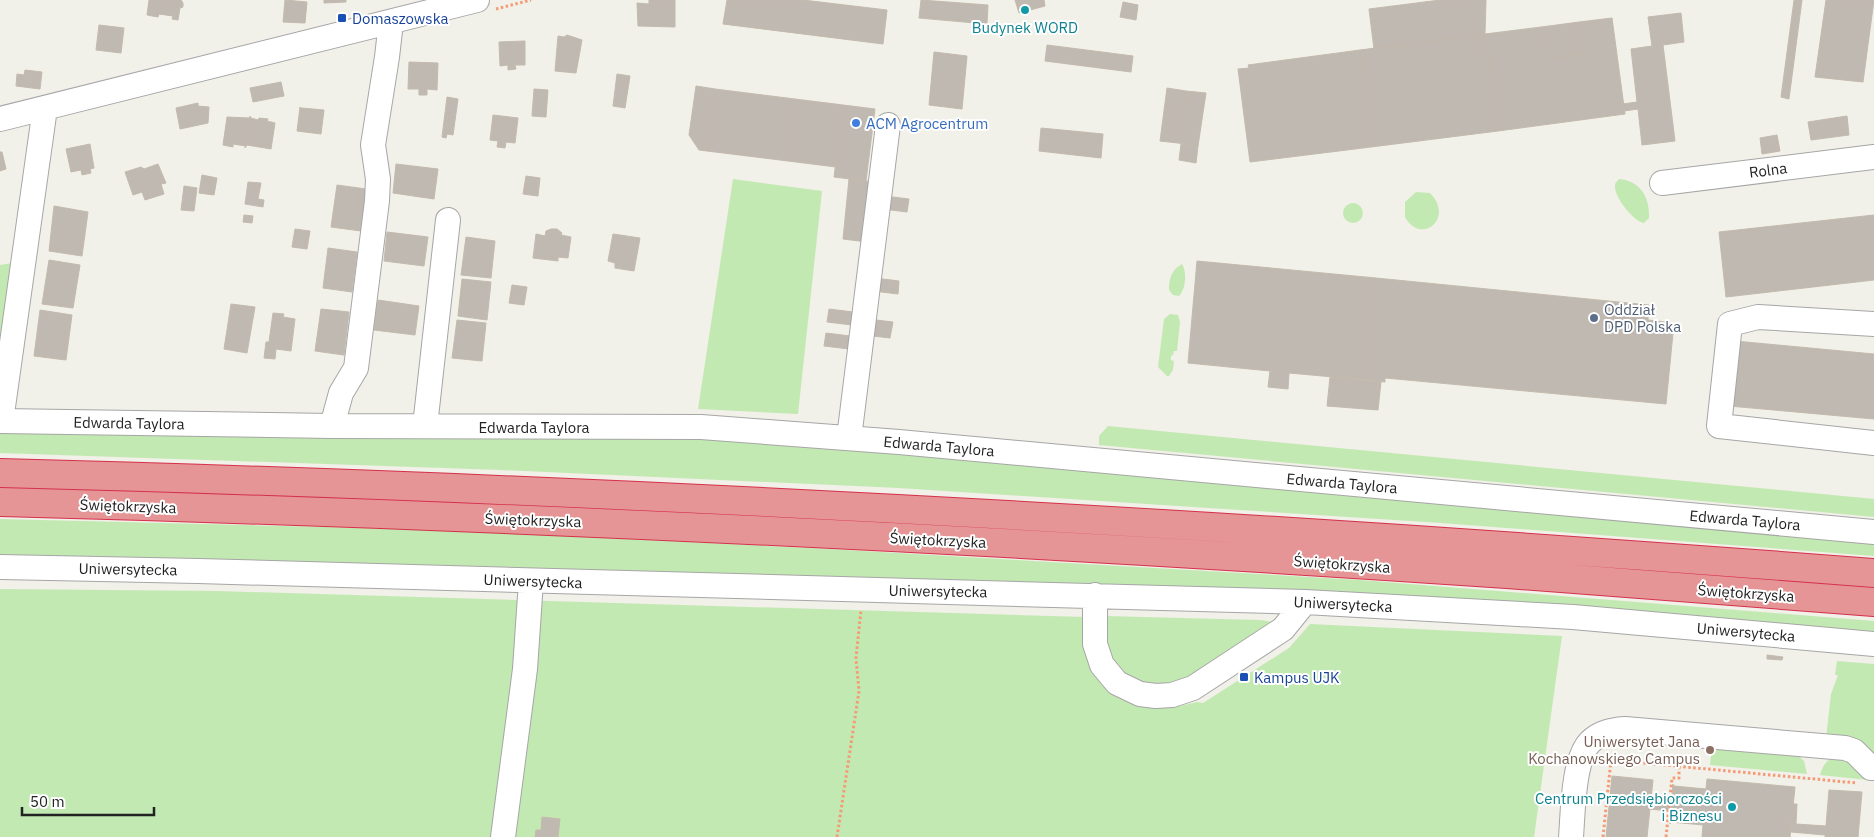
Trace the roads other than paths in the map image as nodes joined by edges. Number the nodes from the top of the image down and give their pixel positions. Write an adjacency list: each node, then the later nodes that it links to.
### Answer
1 (477, 0): 2 (street)
2 (391, 22): 3 (street); 11 (street)
3 (45, 108): 4 (street); 10 (street)
4 (0, 119)
5 (888, 125): 13 (street)
6 (1874, 157): 7 (street, Rolna)
7 (1662, 183)
8 (448, 220): 12 (street)
9 (1874, 324): 14 (street)
10 (1, 421): 11 (street, Edwarda Taylora)
11 (332, 426): 12 (street, Edwarda Taylora)
12 (425, 426): 13 (street, Edwarda Taylora)
13 (849, 438): 17 (street, Edwarda Taylora)
14 (1874, 443)
15 (0, 473): 19 (highway, Świętokrzyska)
16 (0, 502): 23 (highway, Świętokrzyska)
17 (1874, 532)
18 (0, 567): 20 (street, Uniwersytecka)
19 (1874, 573)
20 (531, 581): 21 (street, Uniwersytecka); 26 (street)
21 (1095, 594): 22 (street, Uniwersytecka); 22 (street)
22 (1305, 602): 24 (street, Uniwersytecka)
23 (1874, 602)
24 (1874, 644)
25 (1867, 776): 27 (street)
26 (503, 837)
27 (1571, 837)

